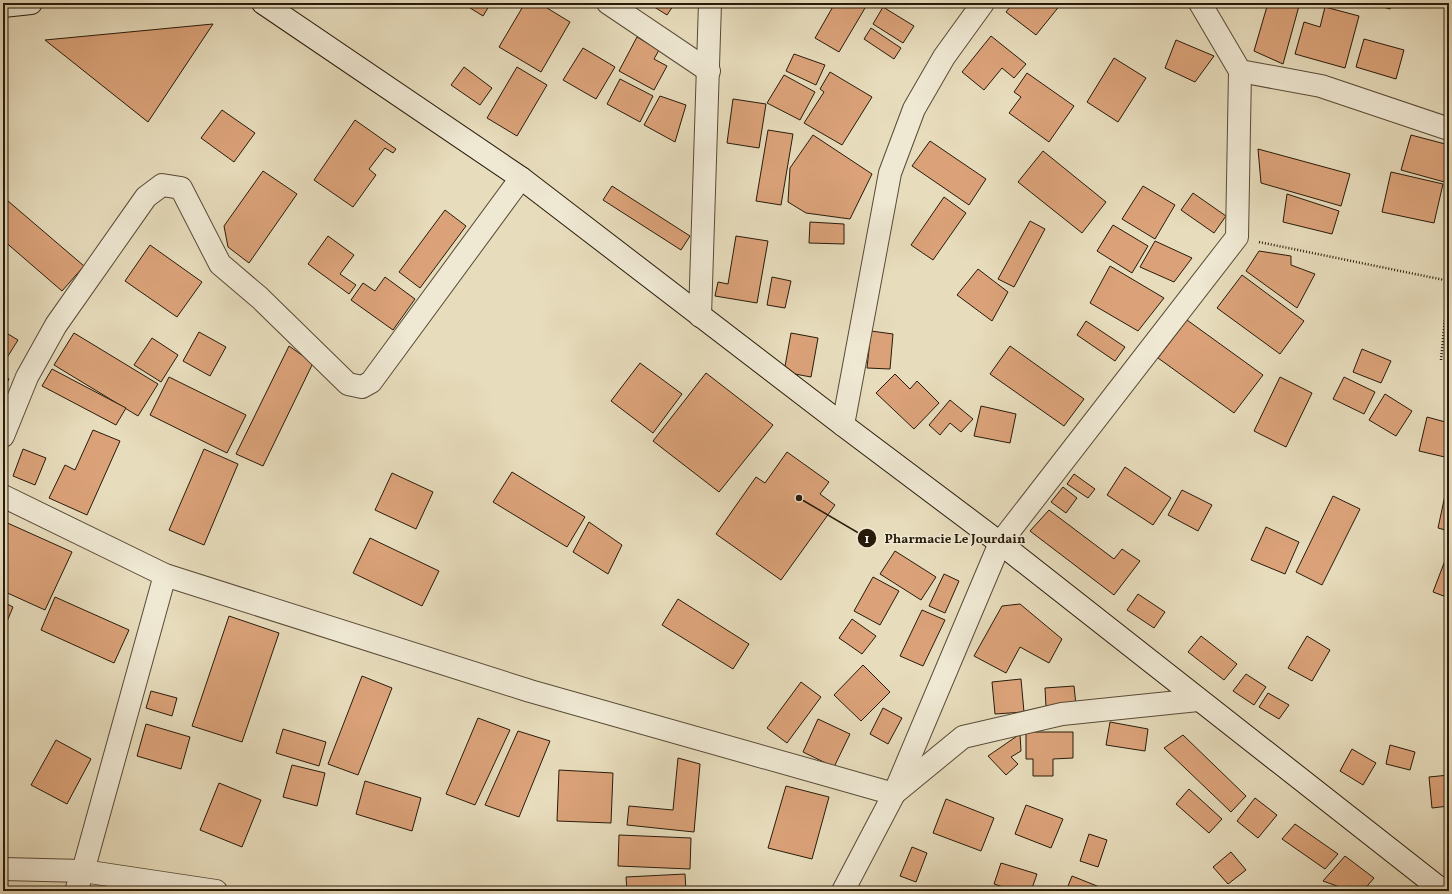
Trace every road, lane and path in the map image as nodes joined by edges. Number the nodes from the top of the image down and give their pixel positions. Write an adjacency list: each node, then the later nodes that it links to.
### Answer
1 (31, 3): 6 (street)
2 (608, 3): 8 (street)
3 (710, 3): 8 (street)
4 (983, 3): 16 (street)
5 (1200, 3): 9 (street)
6 (3, 6)
7 (276, 6): 11 (street)
8 (709, 71): 14 (street)
9 (1240, 71): 10 (street); 12 (street)
10 (1449, 129)
11 (522, 178): 14 (street); 17 (street)
12 (1237, 237): 13 (path); 19 (street)
13 (1449, 280): 15 (path)
14 (700, 316): 16 (street)
15 (1441, 360)
16 (844, 425): 19 (street)
17 (3, 436)
18 (3, 496): 20 (street)
19 (1000, 543): 21 (street); 22 (street)
20 (165, 575): 22 (street); 24 (street)
21 (1198, 700): 22 (street); 27 (street)
22 (894, 794): 26 (street)
23 (3, 869): 24 (street)
24 (79, 881): 25 (street)
25 (216, 891)
26 (843, 891)
27 (1443, 891)

